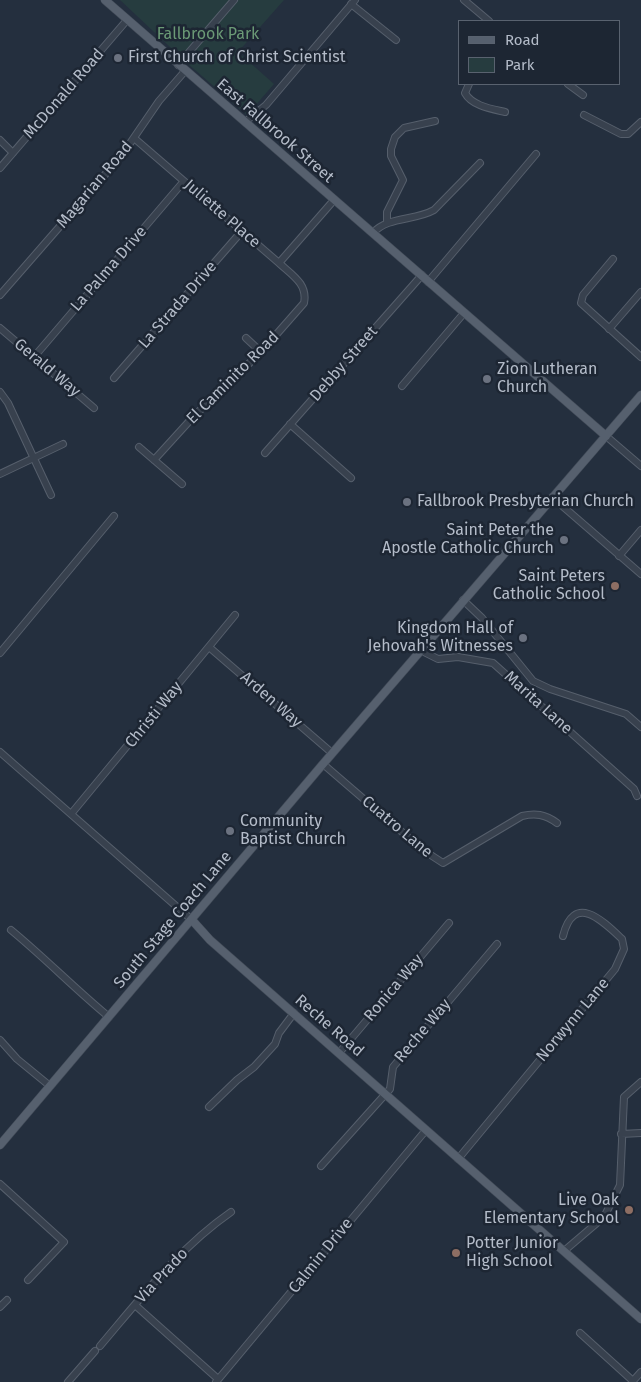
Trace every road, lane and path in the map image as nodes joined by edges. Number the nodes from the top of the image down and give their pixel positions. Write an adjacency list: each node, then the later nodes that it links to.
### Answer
1 (104, 0): 5 (main road, East Fallbrook Street)
2 (234, 0): 8 (street)
3 (464, 0): 6 (street)
4 (353, 2): 7 (street); 16 (street)
5 (127, 20): 8 (main road, East Fallbrook Street); 20 (street, McDonald Road)
6 (488, 20)
7 (396, 40)
8 (178, 65): 9 (main road, East Fallbrook Street)
9 (185, 71): 16 (main road, East Fallbrook Street); 18 (street, Magarian Road)
10 (469, 85): 13 (street)
11 (569, 85): 12 (street)
12 (583, 95)
13 (506, 112)
14 (584, 115): 17 (street)
15 (434, 121): 26 (street)
16 (245, 122): 25 (main road, East Fallbrook Street)
17 (641, 122)
18 (134, 138): 24 (street, Juliette Place); 35 (street, Magarian Road)
19 (0, 140): 20 (street)
20 (13, 153): 23 (street, McDonald Road)
21 (536, 154): 32 (street)
22 (480, 163): 26 (street)
23 (0, 168)
24 (184, 182): 27 (street, Juliette Place); 42 (street, La Palma Drive)
25 (334, 200): 28 (main road, East Fallbrook Street); 30 (street)
26 (387, 223): 28 (street)
27 (242, 232): 30 (street, Juliette Place); 43 (street, La Strada Drive)
28 (373, 233): 31 (main road, East Fallbrook Street)
29 (613, 259): 38 (street)
30 (279, 263): 34 (street, Juliette Place)
31 (422, 276): 32 (main road, East Fallbrook Street); 48 (street, Debby Street)
32 (428, 282): 36 (main road, East Fallbrook Street)
33 (641, 292): 38 (street)
34 (306, 293): 40 (street, El Caminito Road)
35 (0, 295)
36 (464, 312): 44 (street); 49 (main road, East Fallbrook Street)
37 (0, 328): 42 (street, Gerald Way)
38 (609, 329): 41 (street)
39 (246, 338): 40 (street)
40 (261, 352): 54 (street, El Caminito Road)
41 (641, 356)
42 (34, 357): 47 (street, Gerald Way)
43 (114, 378)
44 (402, 386)
45 (0, 392): 53 (street)
46 (641, 395): 49 (main road, South Stage Coach Lane)
47 (94, 408)
48 (290, 424): 52 (street, Debby Street); 57 (street)
49 (606, 436): 55 (street, East Fallbrook Street); 60 (main road, South Stage Coach Lane)
50 (63, 444): 53 (street)
51 (139, 448): 54 (street)
52 (265, 453)
53 (35, 458): 56 (street); 59 (street)
54 (154, 460): 58 (street)
55 (641, 466)
56 (0, 474)
57 (351, 478)
58 (182, 484)
59 (51, 495)
60 (552, 497): 63 (street); 65 (main road, South Stage Coach Lane)
61 (114, 516): 69 (street)
62 (641, 530): 63 (street)
63 (619, 556): 64 (street)
64 (641, 574)
65 (463, 600): 68 (main road, South Stage Coach Lane); 70 (street)
66 (235, 615): 67 (street, Christi Way)
67 (210, 646): 72 (street, Arden Way); 75 (street, Christi Way)
68 (420, 650): 72 (main road, South Stage Coach Lane); 74 (street, Marita Lane)
69 (0, 653)
70 (641, 727)
71 (0, 752): 75 (street, Reche Road)
72 (332, 753): 73 (main road, South Stage Coach Lane)
73 (323, 764): 76 (street, Cuatro Lane); 77 (main road, South Stage Coach Lane)
74 (637, 796)
75 (70, 814): 77 (street, Reche Road)
76 (557, 822)
77 (192, 920): 82 (main road, Reche Road); 83 (main road, South Stage Coach Lane)
78 (448, 923): 85 (street, Ronica Way)
79 (10, 930): 83 (street)
80 (563, 936): 94 (street, Norwynn Lane)
81 (497, 944): 88 (street, Reche Way)
82 (294, 1014): 85 (main road, Reche Road); 89 (street)
83 (108, 1017): 87 (main road, South Stage Coach Lane)
84 (0, 1040): 87 (street)
85 (339, 1053): 88 (main road, Reche Road)
86 (641, 1082): 92 (street)
87 (50, 1086): 93 (main road, South Stage Coach Lane)
88 (385, 1094): 90 (main road, Reche Road); 95 (street, Reche Way)
89 (209, 1107)
90 (426, 1130): 94 (main road, Reche Road); 106 (street, Calmin Drive)
91 (641, 1133): 92 (street)
92 (621, 1134): 98 (street)
93 (0, 1144)
94 (458, 1159): 98 (main road, Reche Road)
95 (320, 1166)
96 (0, 1184): 99 (street)
97 (231, 1212): 101 (street, Via Prado)
98 (564, 1251): 103 (main road, Reche Road)
99 (28, 1280)
100 (7, 1300): 102 (street)
101 (135, 1305): 106 (street); 108 (street, Via Prado)
102 (0, 1307)
103 (641, 1318)
104 (580, 1333): 107 (street)
105 (641, 1372): 107 (street)
106 (217, 1380)
107 (632, 1381)
108 (68, 1382)

